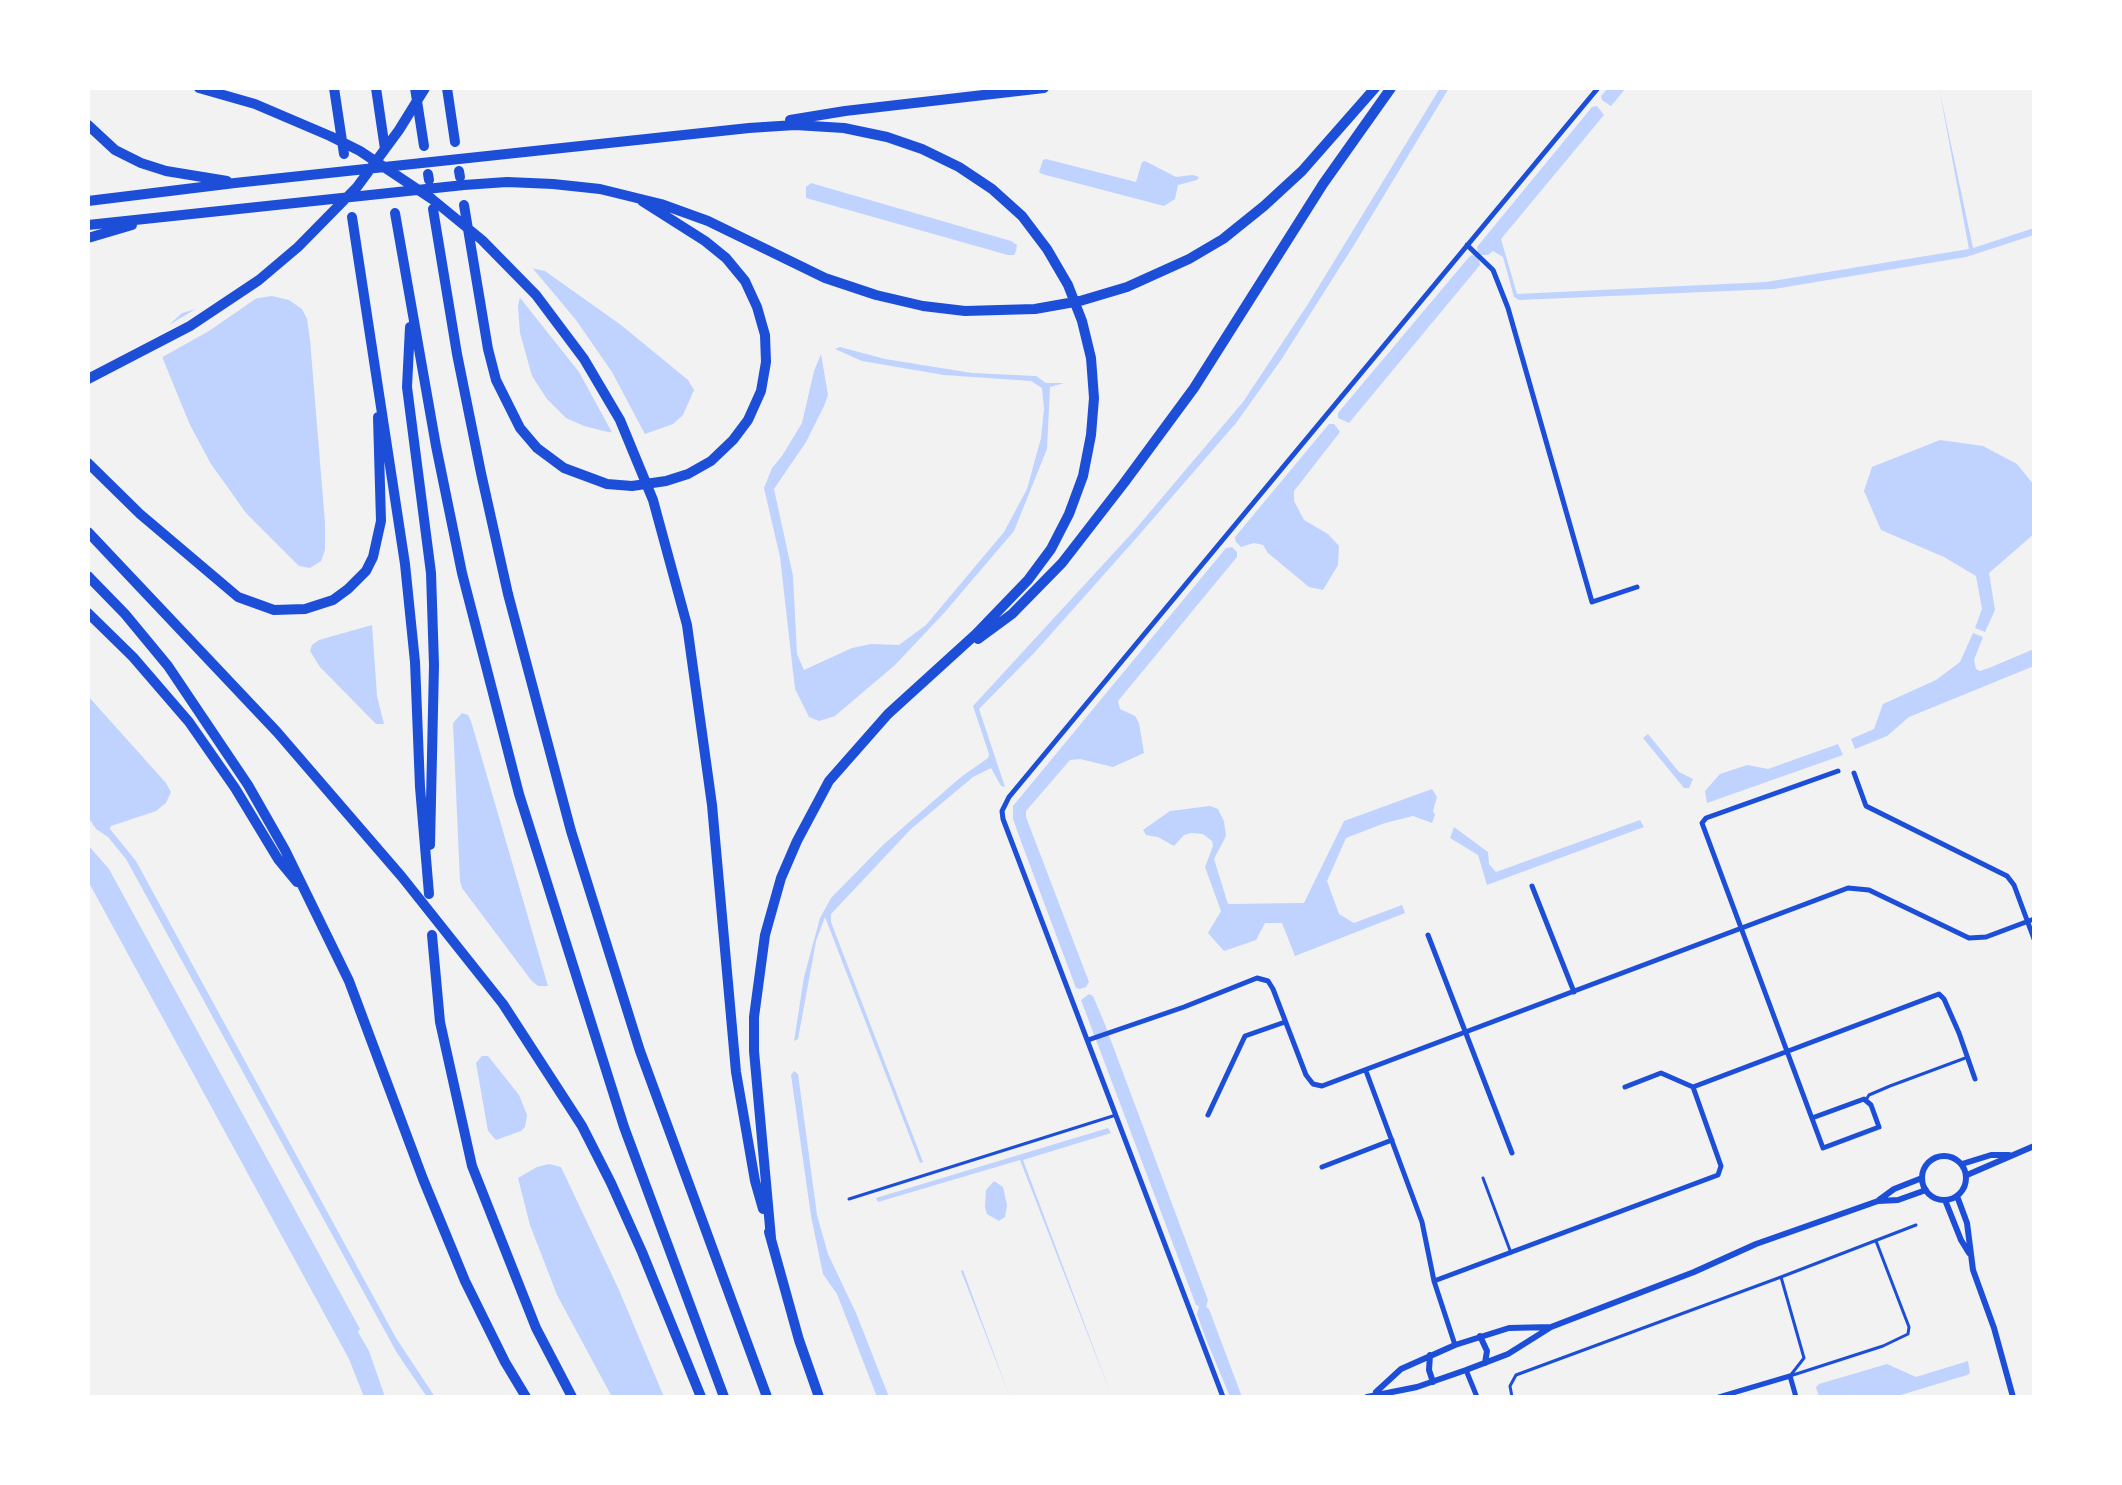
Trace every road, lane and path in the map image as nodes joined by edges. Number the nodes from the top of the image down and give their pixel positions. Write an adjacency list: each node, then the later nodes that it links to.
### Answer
1 (199, 88): 78 (highway)
2 (334, 88): 16 (highway)
3 (376, 88): 15 (highway)
4 (415, 88): 14 (highway)
5 (425, 88): 30 (highway)
6 (447, 88): 13 (highway)
7 (1044, 88): 12 (highway)
8 (1375, 88): 18 (highway)
9 (1391, 88): 36 (highway)
10 (1598, 88): 27 (street)
11 (88, 125): 17 (highway)
12 (749, 128): 17 (highway); 36 (highway)
13 (455, 142)
14 (424, 146)
15 (385, 150)
16 (344, 154)
17 (235, 183): 19 (highway)
18 (633, 196): 20 (highway); 24 (highway)
19 (88, 201)
20 (464, 205)
21 (433, 209): 97 (highway)
22 (395, 213): 28 (highway)
23 (352, 217): 29 (highway)
24 (159, 218): 25 (highway); 26 (highway)
25 (88, 225)
26 (88, 238)
27 (1467, 245): 34 (street); 52 (street)
28 (411, 309): 39 (highway); 96 (highway)
29 (377, 375): 31 (highway); 39 (highway)
30 (88, 379)
31 (88, 463)
32 (88, 532): 95 (highway)
33 (88, 576): 42 (highway)
34 (1637, 587)
35 (88, 613): 42 (highway)
36 (926, 679): 78 (highway)
37 (1838, 771): 45 (street)
38 (1854, 773): 44 (street)
39 (429, 880): 41 (highway)
40 (1532, 886): 49 (street)
41 (429, 894)
42 (312, 901): 93 (highway)
43 (2034, 919): 44 (street)
44 (2027, 922): 45 (street); 48 (street)
45 (1741, 928): 49 (street); 53 (street)
46 (432, 935): 94 (highway)
47 (1428, 935): 51 (street)
48 (2034, 939)
49 (1574, 992): 51 (street)
50 (1285, 1022): 52 (street); 55 (street); 61 (street)
51 (1464, 1032): 55 (street); 65 (street)
52 (1091, 1039): 60 (street)
53 (1787, 1051): 54 (street); 58 (street); 62 (street)
54 (1968, 1057): 56 (street); 59 (lane)
55 (1366, 1071): 63 (street)
56 (1975, 1079)
57 (1625, 1087): 58 (street)
58 (1693, 1087): 80 (street)
59 (1866, 1100): 62 (street); 62 (street)
60 (1116, 1115): 74 (lane); 99 (street)
61 (1208, 1115)
62 (1812, 1118)
63 (1392, 1140): 68 (street); 83 (street)
64 (2034, 1146): 66 (street)
65 (1512, 1153)
66 (2009, 1155): 67 (street); 69 (street)
67 (1962, 1164): 69 (street); 71 (street)
68 (1322, 1167)
69 (1967, 1175): 73 (street)
70 (1483, 1178): 80 (lane)
71 (1922, 1178): 72 (street); 76 (street)
72 (1926, 1190): 75 (street); 76 (street)
73 (1957, 1196): 75 (street); 81 (street)
74 (849, 1199)
75 (1945, 1200): 81 (street)
76 (1878, 1201): 84 (street)
77 (1916, 1225): 79 (lane)
78 (771, 1238): 98 (highway)
79 (1876, 1241): 82 (lane); 90 (lane)
80 (1511, 1253): 83 (street)
81 (1969, 1253): 105 (street)
82 (1781, 1277): 90 (lane); 102 (lane)
83 (1434, 1281): 86 (street)
84 (1551, 1327): 85 (street); 88 (street)
85 (1480, 1336): 86 (street); 88 (street)
86 (1455, 1345): 87 (street)
87 (1430, 1355): 91 (street); 92 (street)
88 (1485, 1363): 89 (street)
89 (1466, 1370): 91 (street); 101 (street)
90 (1790, 1376): 103 (street); 104 (street)
91 (1433, 1382): 92 (street)
92 (1375, 1394): 100 (street)
93 (526, 1397)
94 (572, 1397)
95 (701, 1397)
96 (724, 1397)
97 (767, 1397)
98 (819, 1397)
99 (1223, 1397)
100 (1367, 1397)
101 (1477, 1397)
102 (1512, 1397)
103 (1719, 1397)
104 (1796, 1397)
105 (2013, 1397)

